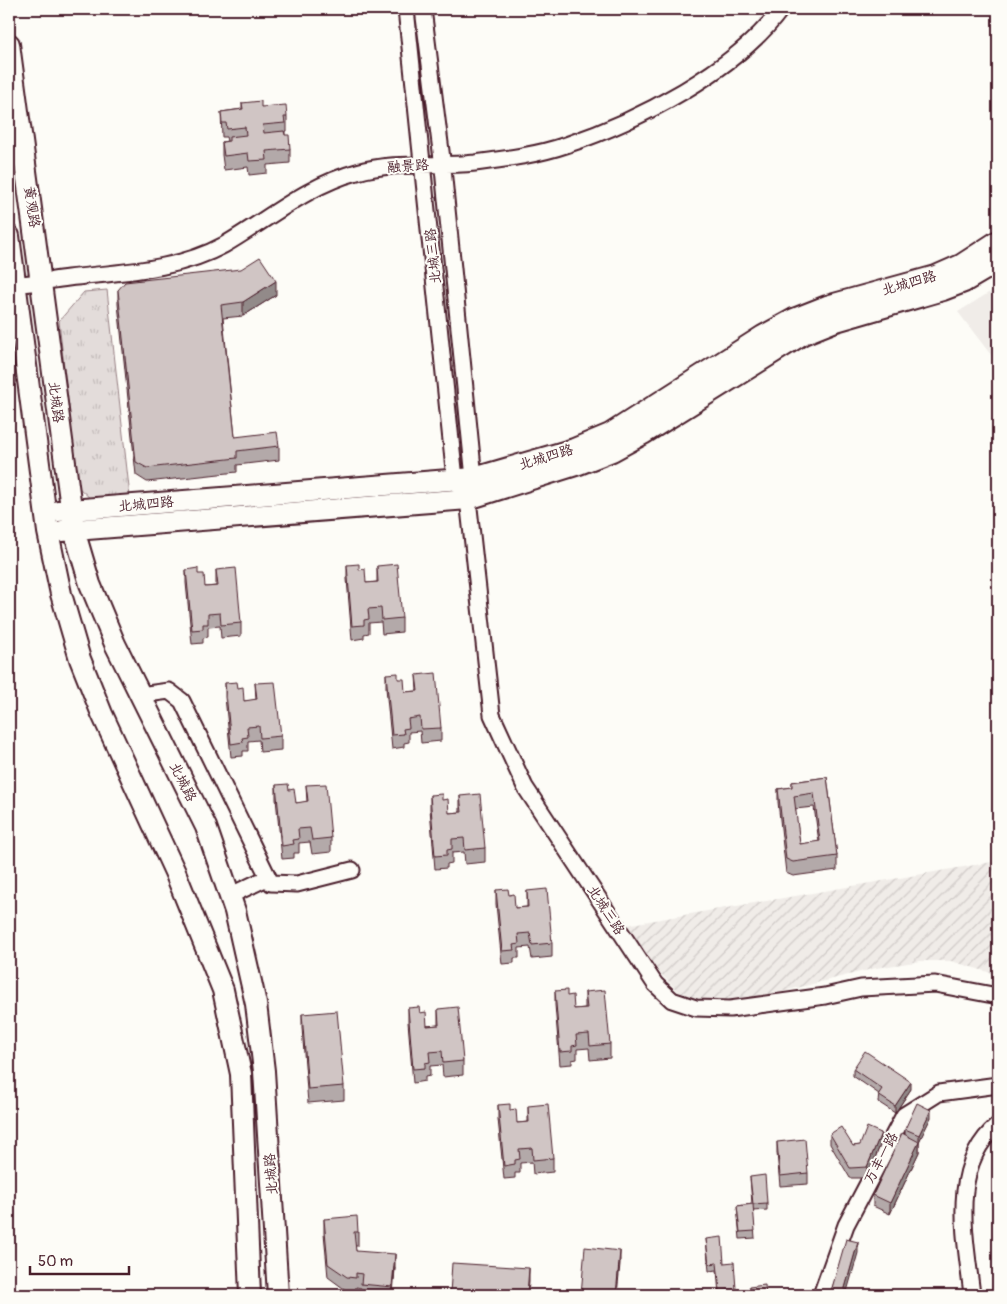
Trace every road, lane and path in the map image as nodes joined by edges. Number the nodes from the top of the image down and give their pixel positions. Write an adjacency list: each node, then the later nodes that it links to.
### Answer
1 (406, 9): 6 (street, 北城三路)
2 (424, 9): 5 (street, 北城三路)
3 (781, 9): 5 (street, 融景路)
4 (9, 44): 10 (main road, 黄观路)
5 (442, 164): 6 (street, 融景路); 12 (street, 北城三路)
6 (424, 165): 10 (street, 融景路); 12 (street, 北城三路)
7 (9, 236): 11 (main road, 黄观路)
8 (998, 241): 12 (main road, 北城四路)
9 (998, 262): 13 (main road, 北城四路)
10 (42, 281): 11 (street, 融景路); 14 (main road, 北城路)
11 (12, 284): 15 (main road, 北城路)
12 (465, 479): 13 (street, 北城三路); 14 (main road, 北城四路)
13 (468, 499): 16 (main road, 北城四路); 22 (street, 北城三路)
14 (70, 510): 15 (main road, 北城四路); 16 (main road, 北城路)
15 (46, 512): 17 (main road, 北城路)
16 (74, 530): 17 (main road, 北城四路); 18 (main road, 北城路)
17 (48, 532): 25 (main road, 北城路)
18 (140, 695): 20 (street); 21 (main road, 北城路)
19 (352, 870): 20 (street)
20 (267, 878): 21 (street)
21 (229, 896): 26 (main road, 北城路)
22 (998, 996)
23 (998, 1085): 27 (street, 万丰一路)
24 (998, 1125): 28 (street)
25 (250, 1295)
26 (278, 1295)
27 (821, 1295)
28 (972, 1295)

